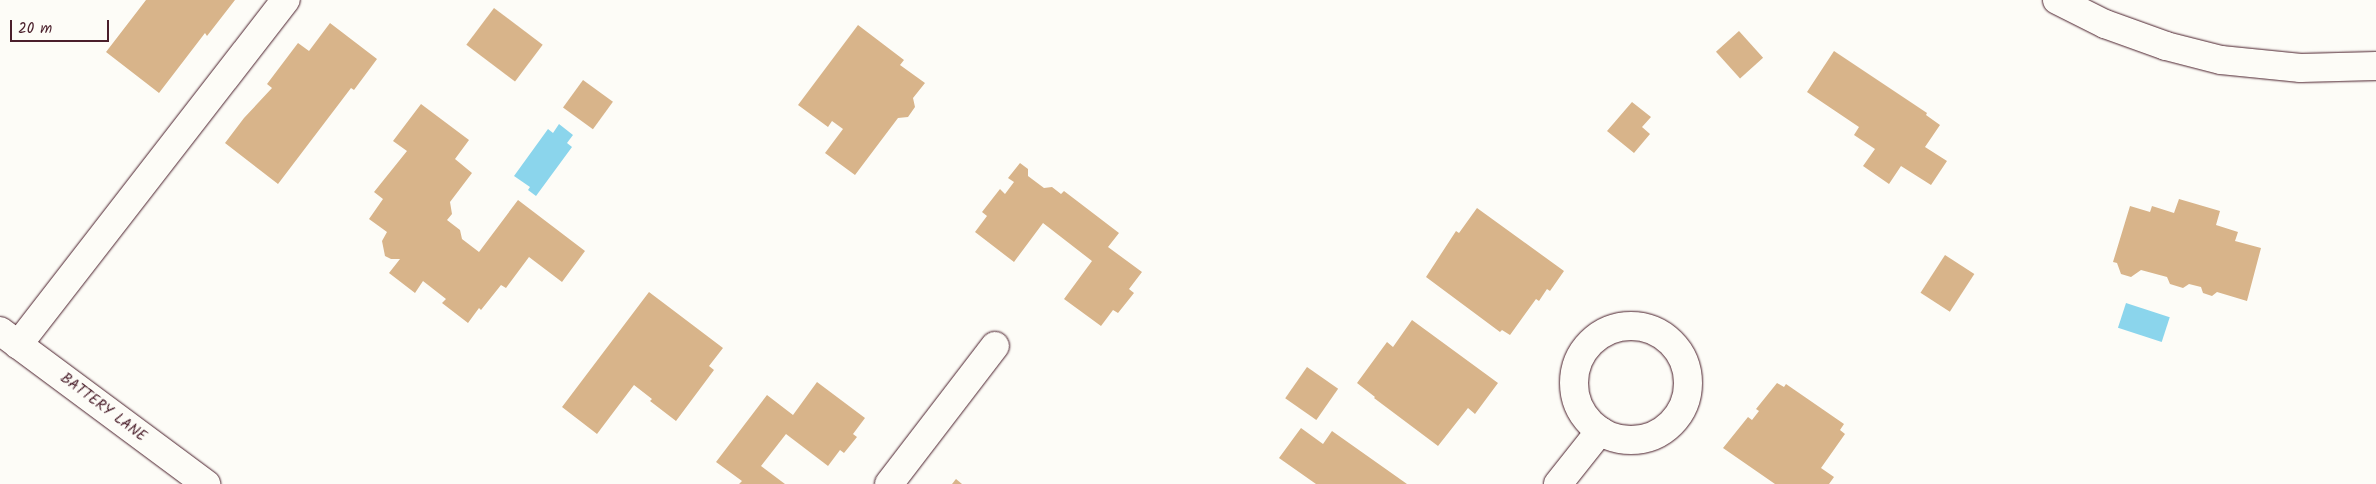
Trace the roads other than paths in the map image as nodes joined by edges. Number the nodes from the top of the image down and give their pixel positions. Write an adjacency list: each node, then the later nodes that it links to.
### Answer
1 (286, 0): 4 (street)
2 (2057, 0): 3 (street)
3 (2376, 66)
4 (9, 338): 7 (street, BATTERY LANE)
5 (995, 346): 8 (street)
6 (1600, 431): 6 (street); 9 (street)
7 (206, 484)
8 (889, 484)
9 (1558, 484)

